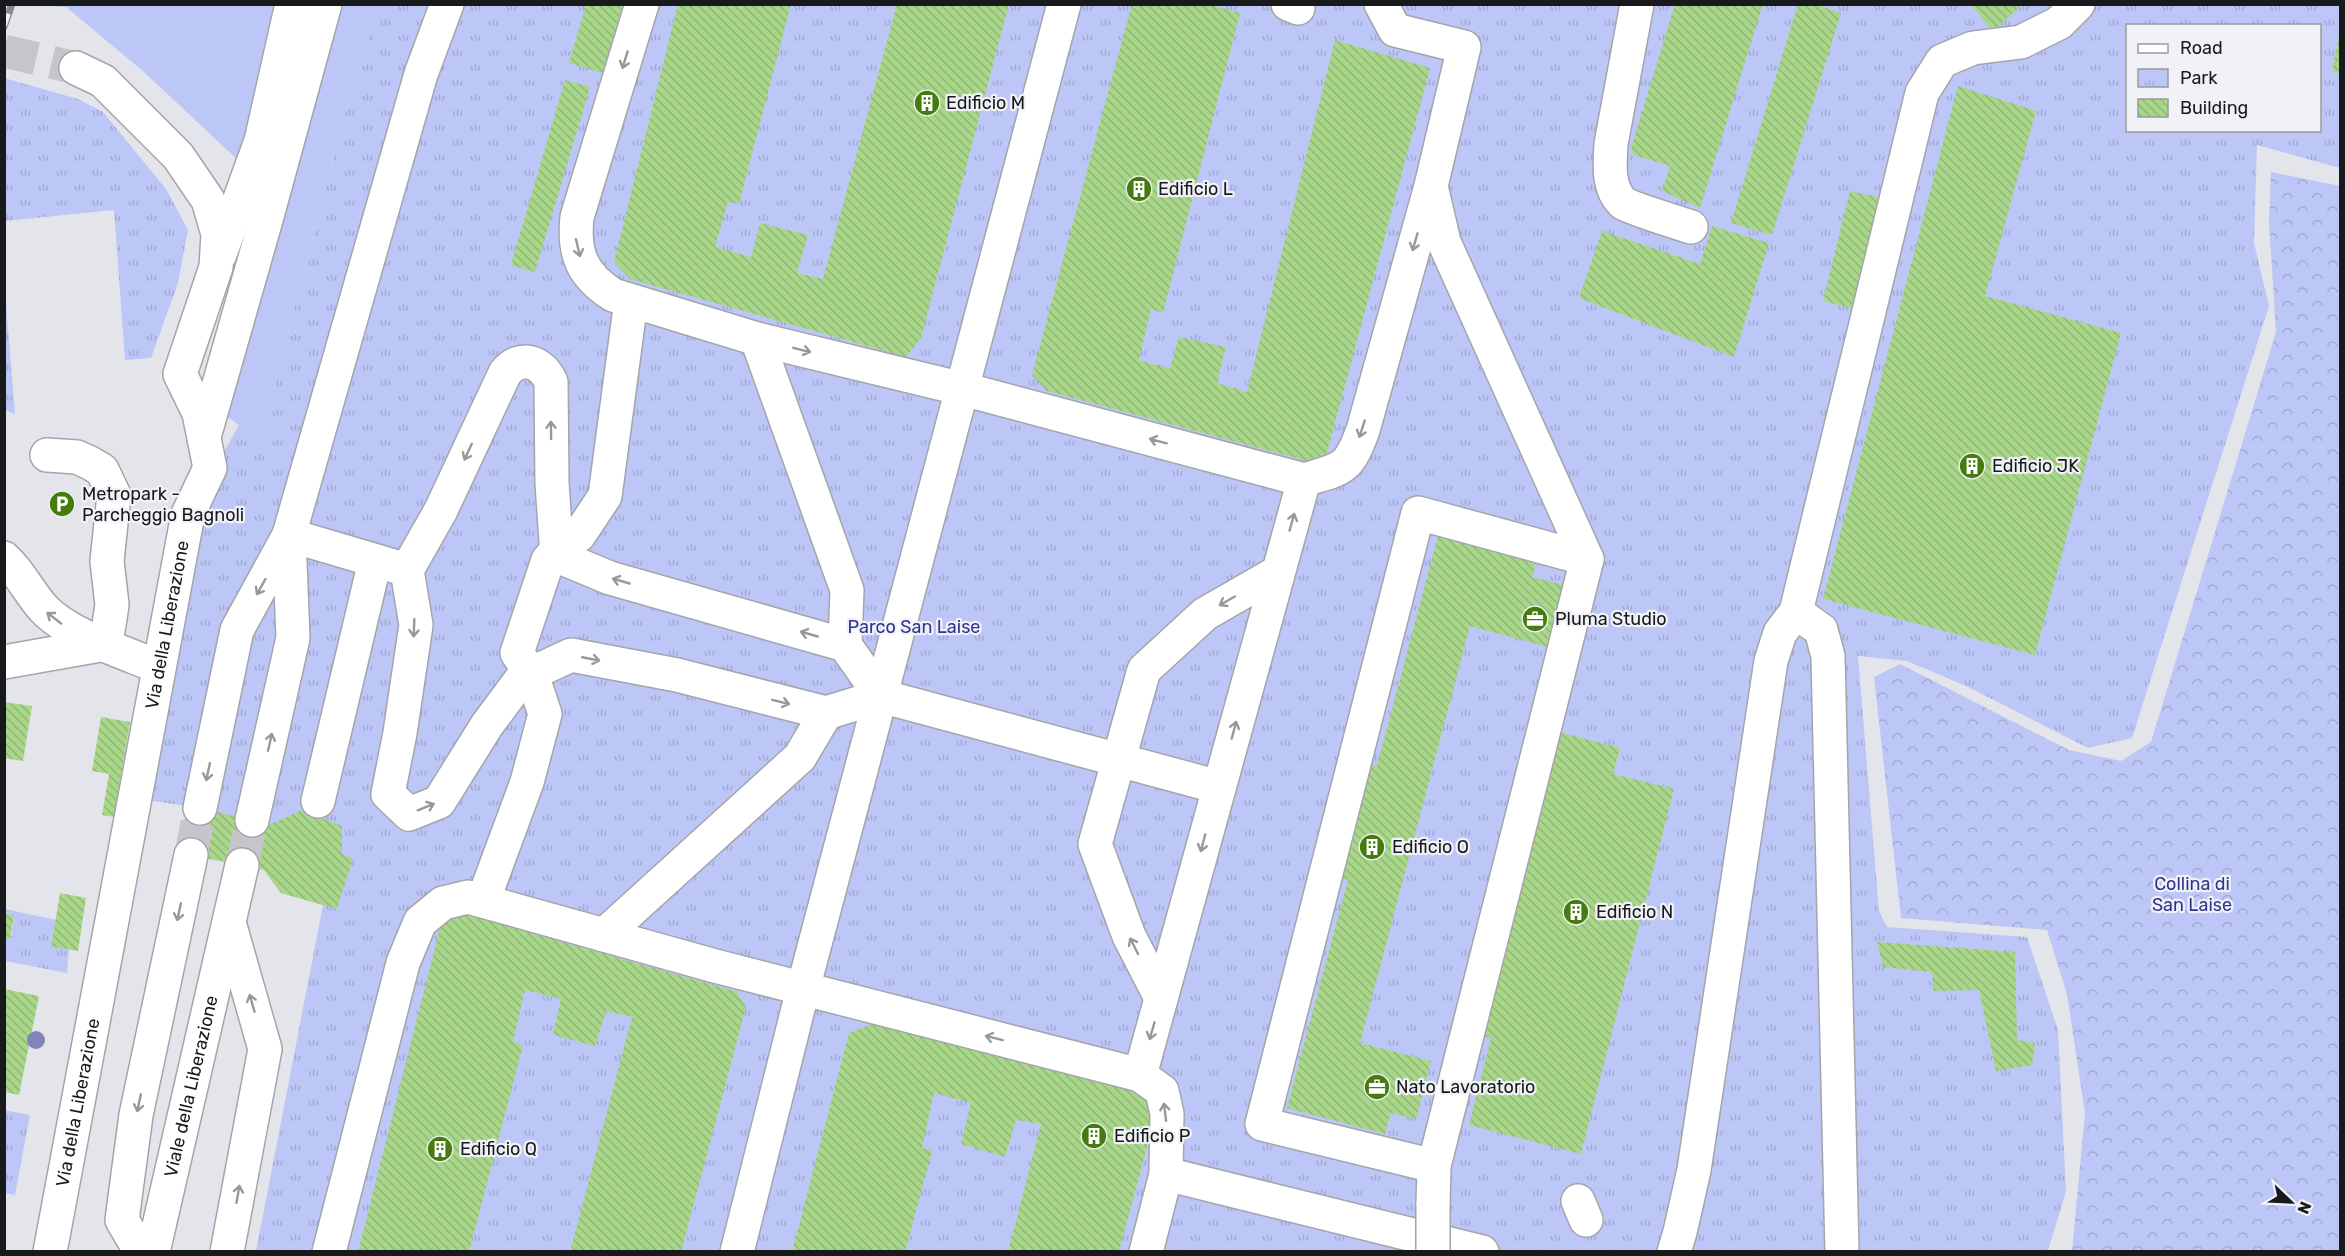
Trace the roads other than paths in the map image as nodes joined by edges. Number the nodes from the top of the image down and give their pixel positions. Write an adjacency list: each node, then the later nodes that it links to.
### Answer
1 (292, 4): 12 (street)
2 (325, 4): 16 (street)
3 (447, 4): 19 (street)
4 (642, 4): 13 (street, one-way to 13)
5 (1064, 4): 15 (street)
6 (1381, 4): 10 (street)
7 (1637, 4): 11 (street)
8 (2078, 4): 26 (street)
9 (76, 68): 12 (street, Via della Liberazione)
10 (1431, 186): 18 (street, one-way to 18); 22 (street)
11 (1691, 227)
12 (216, 267): 16 (street, Via della Liberazione)
13 (631, 301): 14 (street); 20 (street)
14 (757, 339): 15 (street, one-way to 15); 28 (street)
15 (963, 389): 18 (street, one-way to 15); 32 (street)
16 (204, 437): 30 (street, Via della Liberazione)
17 (47, 456): 27 (street)
18 (1304, 480): 25 (street, one-way to 18)
19 (289, 535): 23 (street); 37 (street, one-way to 37); 38 (street, one-way to 19)
20 (557, 553): 24 (street, one-way to 24); 28 (street, one-way to 20); 31 (street)
21 (4, 558): 27 (street, one-way to 21)
22 (1587, 559): 47 (street); 47 (street)
23 (375, 561): 24 (street); 36 (street)
24 (407, 570): 31 (street, one-way to 31)
25 (1278, 572): 34 (street, one-way to 34); 35 (street, one-way to 25)
26 (1796, 612): 58 (street); 59 (street)
27 (106, 644): 29 (street); 30 (street)
28 (845, 645): 32 (street)
29 (4, 662)
30 (159, 667): 49 (street, Via della Liberazione)
31 (526, 673): 33 (street, one-way to 33); 41 (street)
32 (881, 696): 33 (street); 34 (street); 44 (street)
33 (826, 713): 43 (street)
34 (1119, 760): 35 (street); 45 (street, one-way to 34)
35 (1219, 787): 45 (street, one-way to 45)
36 (318, 801)
37 (200, 808)
38 (252, 820)
39 (191, 855): 50 (street, one-way to 50)
40 (242, 865): 42 (street, Viale della Liberazione)
41 (483, 901): 43 (street); 53 (street)
42 (229, 923): 51 (street, Viale della Liberazione); 52 (street, Viale della Liberazione, one-way to 42)
43 (604, 935): 44 (street)
44 (804, 989): 46 (street, one-way to 44); 54 (street)
45 (1161, 998): 46 (street, one-way to 46)
46 (1140, 1074): 48 (street, one-way to 46)
47 (1434, 1166): 56 (street, bridge)
48 (1166, 1174): 55 (street); 57 (street)
49 (58, 1250)
50 (141, 1251)
51 (153, 1251)
52 (227, 1251)
53 (329, 1251)
54 (737, 1251)
55 (1146, 1251)
56 (1433, 1251)
57 (1482, 1251)
58 (1674, 1251)
59 (1842, 1251)

